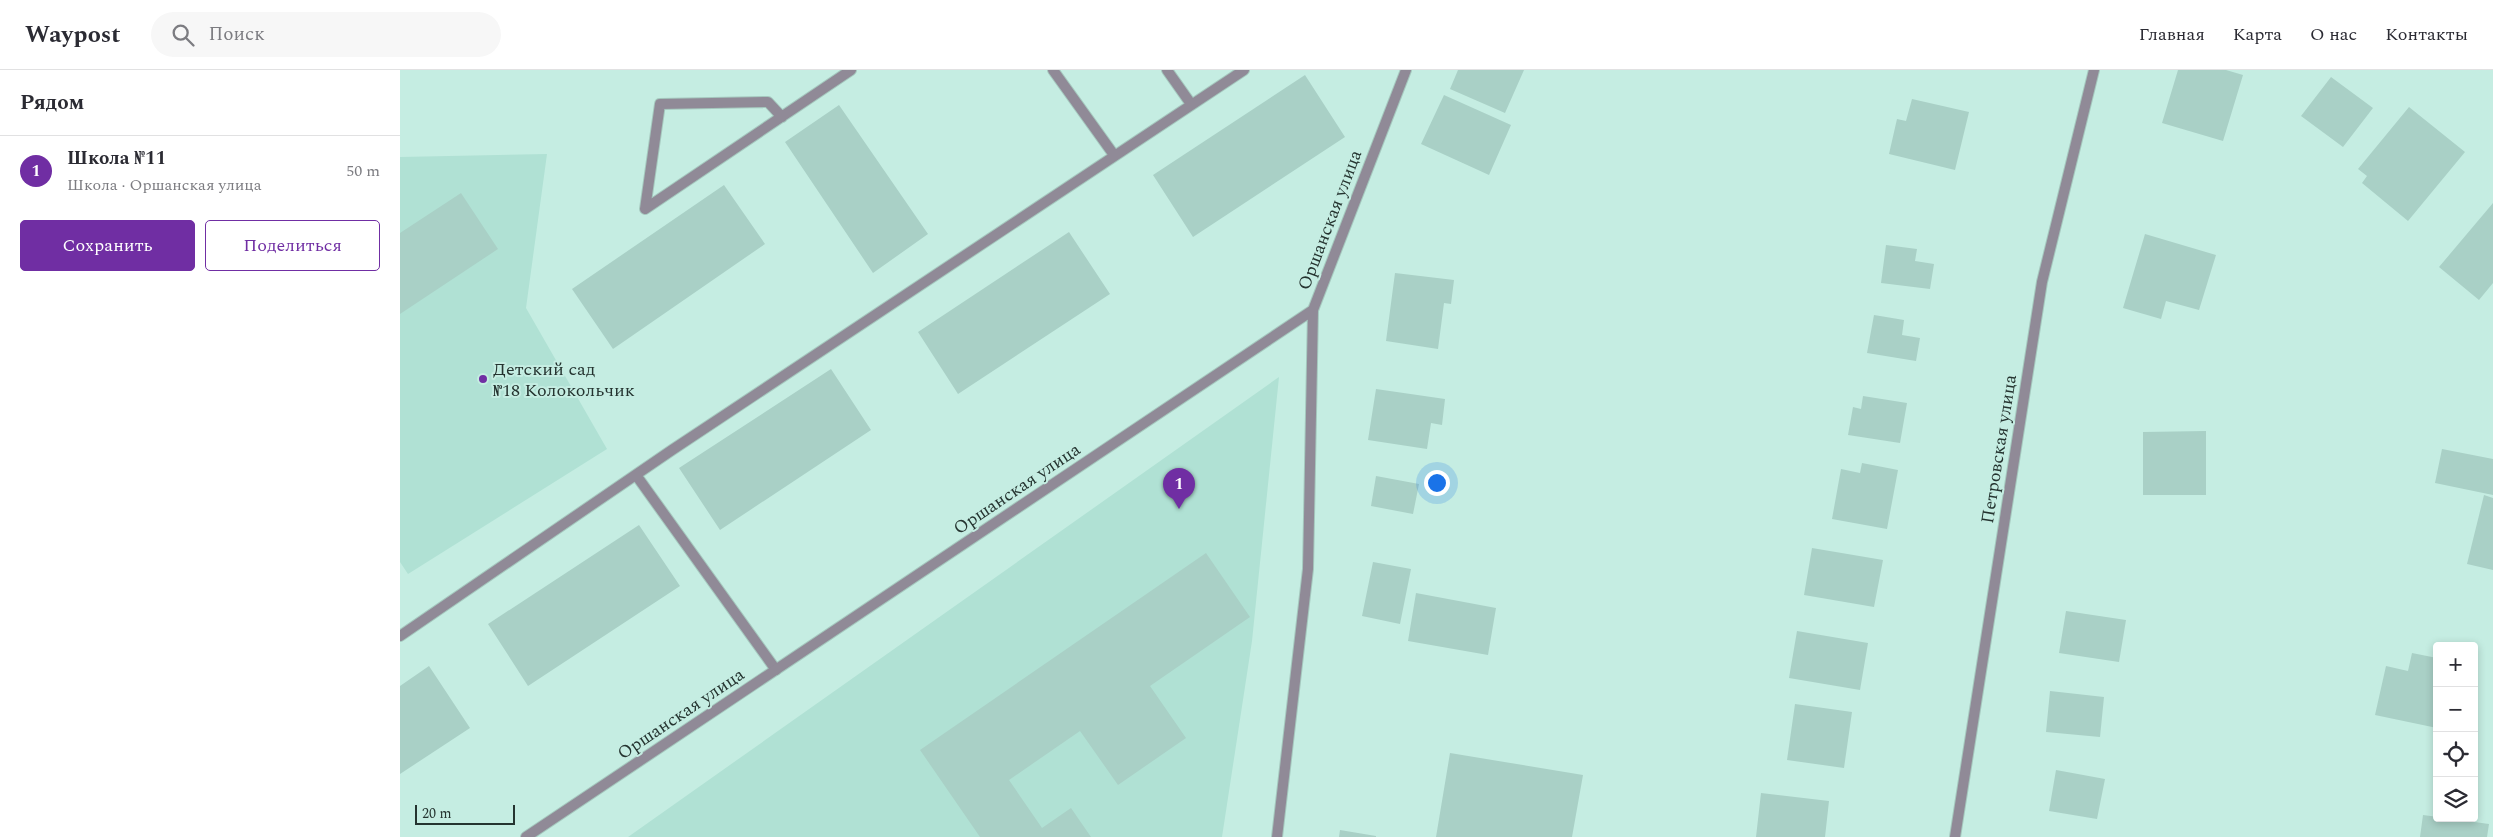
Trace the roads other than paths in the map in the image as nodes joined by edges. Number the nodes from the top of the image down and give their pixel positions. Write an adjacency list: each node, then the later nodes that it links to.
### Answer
1 (851, 70): 8 (street)
2 (1053, 70): 9 (street)
3 (1167, 70): 7 (street)
4 (1244, 70): 7 (street)
5 (1406, 70): 10 (street, Оршанская улица)
6 (2094, 70): 16 (street, Петровская улица)
7 (1191, 104): 9 (street)
8 (782, 117): 8 (street)
9 (1114, 155): 11 (street)
10 (1313, 310): 13 (street, Оршанская улица); 15 (street)
11 (636, 475): 12 (street); 13 (street)
12 (400, 636)
13 (776, 670): 14 (street, Оршанская улица)
14 (526, 837)
15 (1277, 837)
16 (1955, 837)

